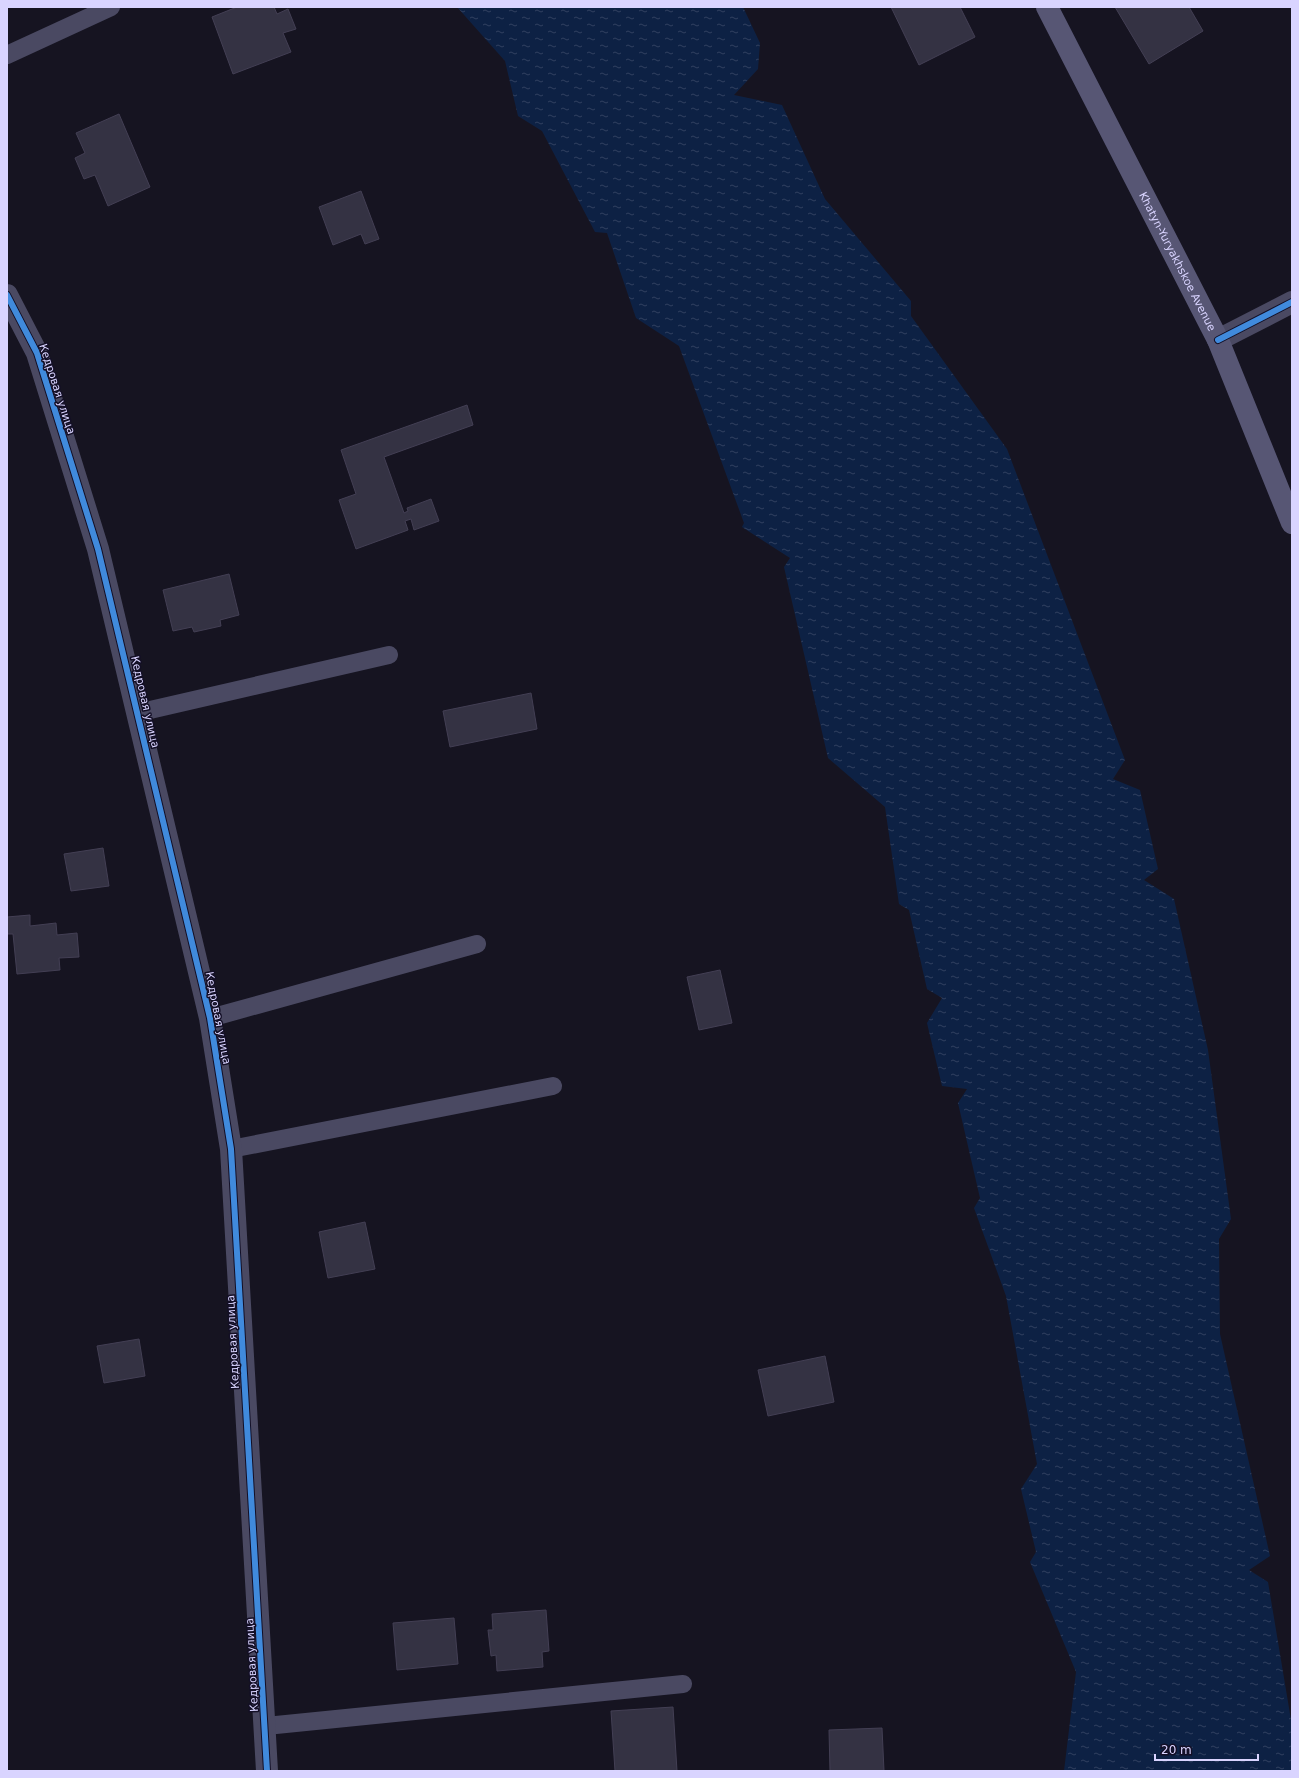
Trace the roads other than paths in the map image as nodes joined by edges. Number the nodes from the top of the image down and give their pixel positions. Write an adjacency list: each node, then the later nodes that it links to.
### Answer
1 (111, 7): 3 (lane)
2 (1047, 7): 6 (main road, Khatyn-Yuryakhskoe Avenue)
3 (7, 55)
4 (7, 295): 9 (street, Кедровая улица)
5 (1292, 302): 6 (street)
6 (1218, 340): 7 (main road, Khatyn-Yuryakhskoe Avenue)
7 (1292, 523)
8 (389, 655): 9 (lane)
9 (137, 713): 11 (street, Кедровая улица)
10 (477, 944): 11 (lane)
11 (210, 1018): 13 (street, Кедровая улица)
12 (553, 1086): 13 (lane)
13 (231, 1149): 15 (street, Кедровая улица)
14 (683, 1684): 15 (lane)
15 (266, 1726): 16 (street, Кедровая улица)
16 (267, 1771)

